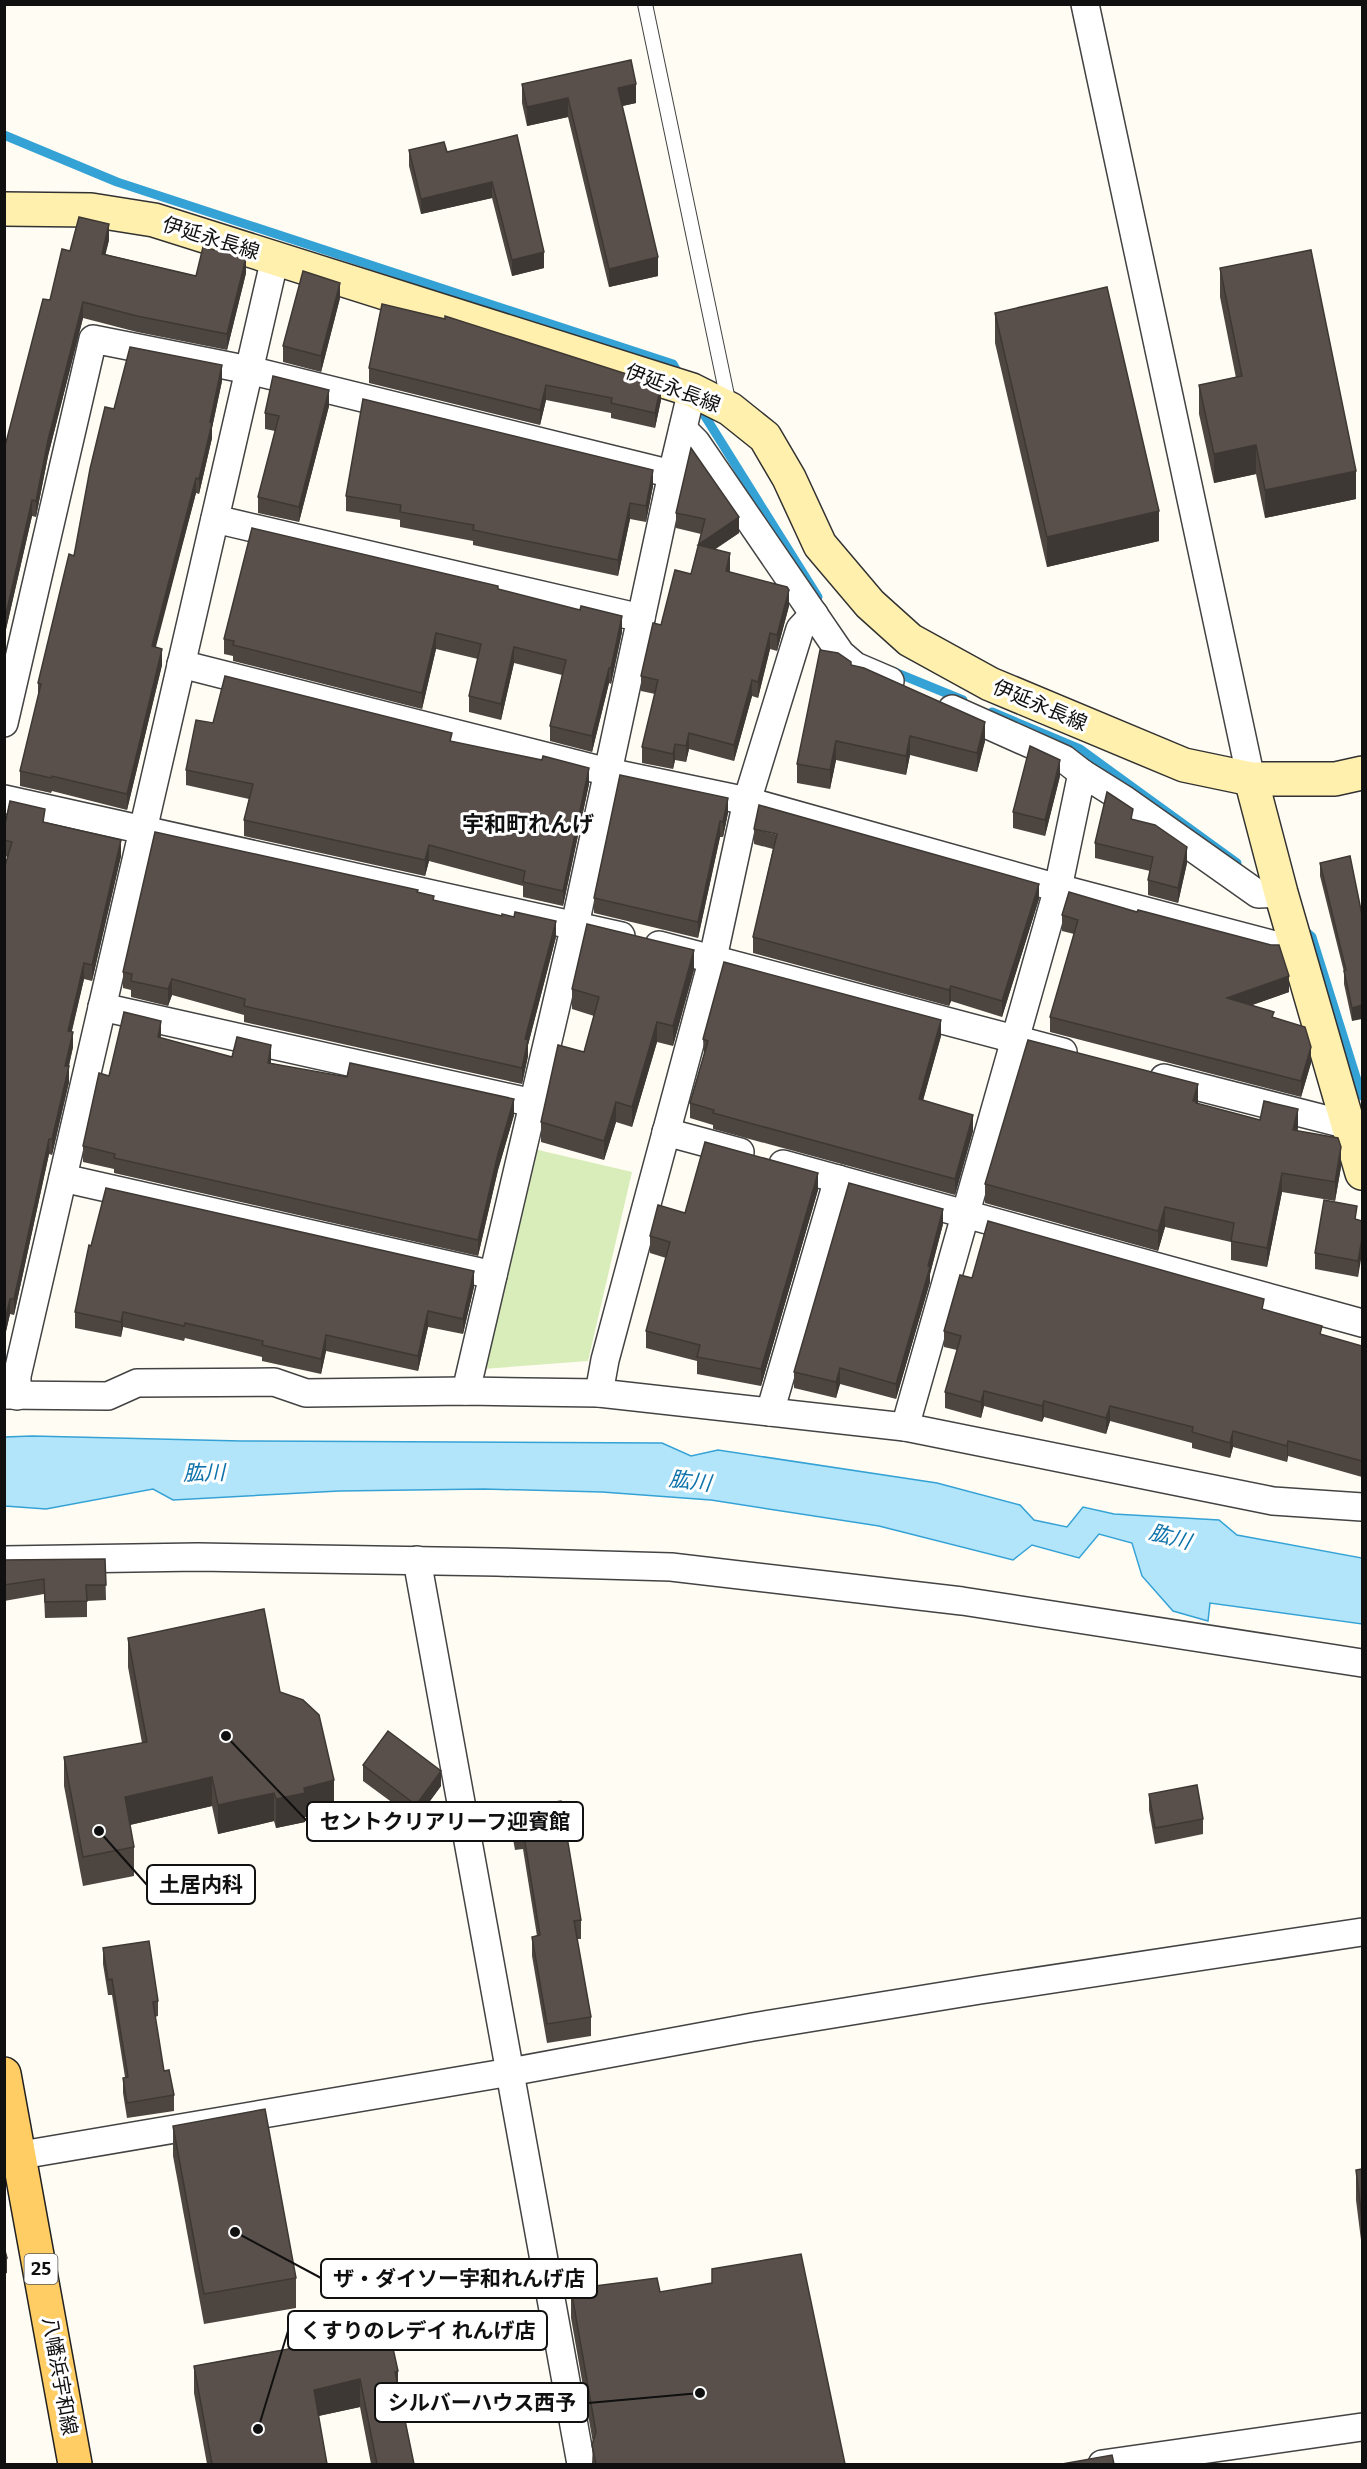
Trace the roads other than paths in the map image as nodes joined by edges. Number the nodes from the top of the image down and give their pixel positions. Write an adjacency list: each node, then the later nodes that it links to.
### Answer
1 (645, 4): 7 (lane)
2 (1085, 4): 18 (street)
3 (4, 209): 4 (main road, 伊延永長線)
4 (275, 258): 5 (street); 6 (main road, 伊延永長線)
5 (249, 370): 9 (street); 10 (street); 14 (street)
6 (692, 390): 7 (main road, 伊延永長線); 8 (street)
7 (730, 409): 18 (main road, 伊延永長線)
8 (683, 429): 9 (street); 11 (street)
9 (672, 474): 12 (street)
10 (215, 519): 12 (street); 13 (street)
11 (813, 615): 16 (street); 20 (street)
12 (641, 618): 15 (street)
13 (181, 664): 15 (street); 21 (street)
14 (4, 723)
15 (608, 772): 20 (street); 24 (street)
16 (1082, 773): 22 (street); 23 (street)
17 (1362, 773): 18 (main road, 伊延永長線)
18 (1251, 779): 23 (main road)
19 (4, 798): 21 (street)
20 (747, 801): 22 (street); 26 (street)
21 (143, 828): 24 (street); 27 (street)
22 (1058, 888): 25 (street); 28 (street)
23 (1281, 893): 25 (main road)
24 (575, 925): 26 (street); 31 (street)
25 (1295, 940): 32 (main road)
26 (713, 958): 28 (street); 33 (street)
27 (102, 1007): 31 (street); 35 (street)
28 (1016, 1040): 29 (street); 37 (street)
29 (1085, 1057)
30 (1142, 1072): 32 (street)
31 (533, 1103): 38 (street)
32 (1348, 1125): 34 (main road)
33 (666, 1132): 36 (street); 41 (street)
34 (1362, 1173)
35 (63, 1178): 38 (street); 42 (street)
36 (838, 1179): 37 (street); 43 (street)
37 (966, 1214): 39 (street); 44 (street)
38 (493, 1275): 40 (street)
39 (1362, 1323)
40 (466, 1391): 41 (street); 42 (street)
41 (599, 1393): 43 (street)
42 (11, 1396)
43 (770, 1412): 44 (street)
44 (904, 1427): 45 (street)
45 (1362, 1506)
46 (4, 1560): 47 (street)
47 (417, 1560): 48 (street); 50 (street)
48 (1362, 1663)
49 (1362, 1932): 50 (street)
50 (510, 2072): 52 (street); 55 (street)
51 (4, 2074): 52 (main road, 八幡浜宇和線 / 25)
52 (12, 2157): 54 (main road, 八幡浜宇和線 / 25)
53 (1362, 2427): 56 (street)
54 (75, 2464)
55 (581, 2464)
56 (1102, 2464)

